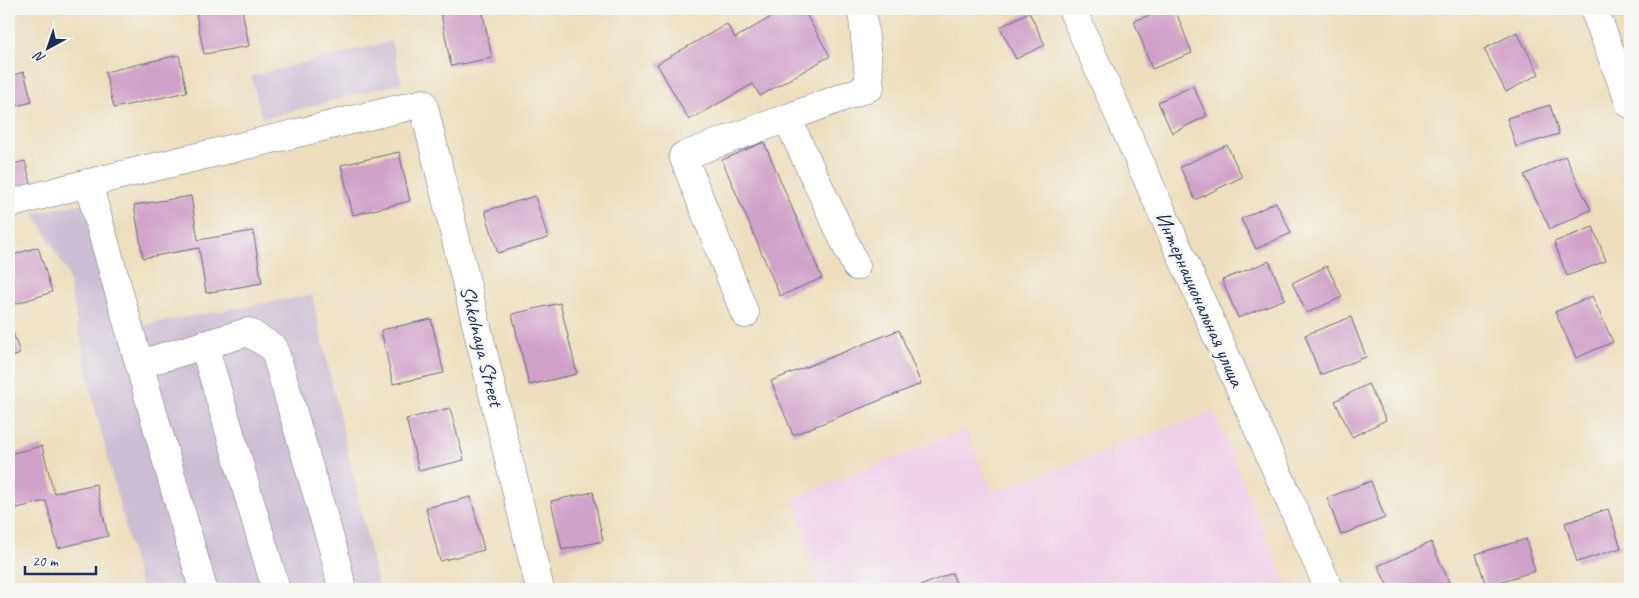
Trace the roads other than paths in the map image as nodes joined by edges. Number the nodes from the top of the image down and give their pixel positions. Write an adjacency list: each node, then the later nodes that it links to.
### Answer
1 (862, 9): 5 (street)
2 (1072, 9): 16 (street, Интернациональная улица)
3 (1594, 9): 4 (street)
4 (1630, 104)
5 (787, 118): 8 (street); 9 (street)
6 (88, 183): 7 (street); 11 (street); 15 (street, Shkolnaya Street)
7 (9, 204)
8 (856, 266)
9 (745, 314)
10 (204, 346): 11 (street); 13 (street); 14 (street)
11 (140, 364): 12 (street)
12 (203, 589)
13 (276, 589)
14 (342, 589)
15 (540, 589)
16 (1328, 589)

